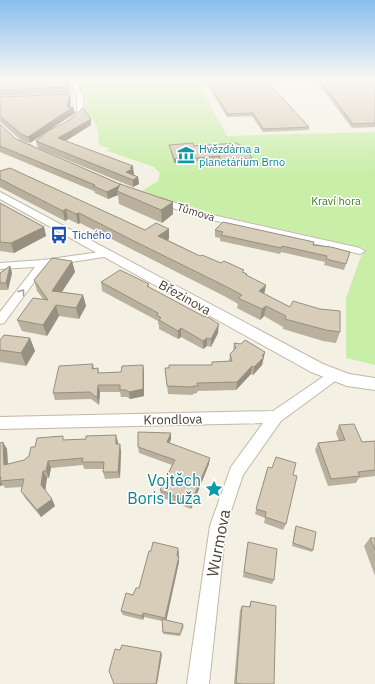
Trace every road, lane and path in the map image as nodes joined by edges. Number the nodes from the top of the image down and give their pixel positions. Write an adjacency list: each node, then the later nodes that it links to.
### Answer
1 (79, 112): 3 (street)
2 (0, 124): 4 (street)
3 (63, 127)
4 (40, 153)
5 (0, 195): 8 (street, Březinova)
6 (150, 197): 7 (street, Tůmova)
7 (360, 251)
8 (107, 254): 9 (street); 12 (street, Březinova)
9 (43, 263): 10 (street); 11 (street, one-way to 9)
10 (0, 266)
11 (0, 320)
12 (333, 375): 13 (street, Březinova); 14 (street)
13 (375, 384)
14 (276, 417): 15 (street, Krondlova); 16 (street, Wurmova)
15 (0, 423)
16 (198, 684)

